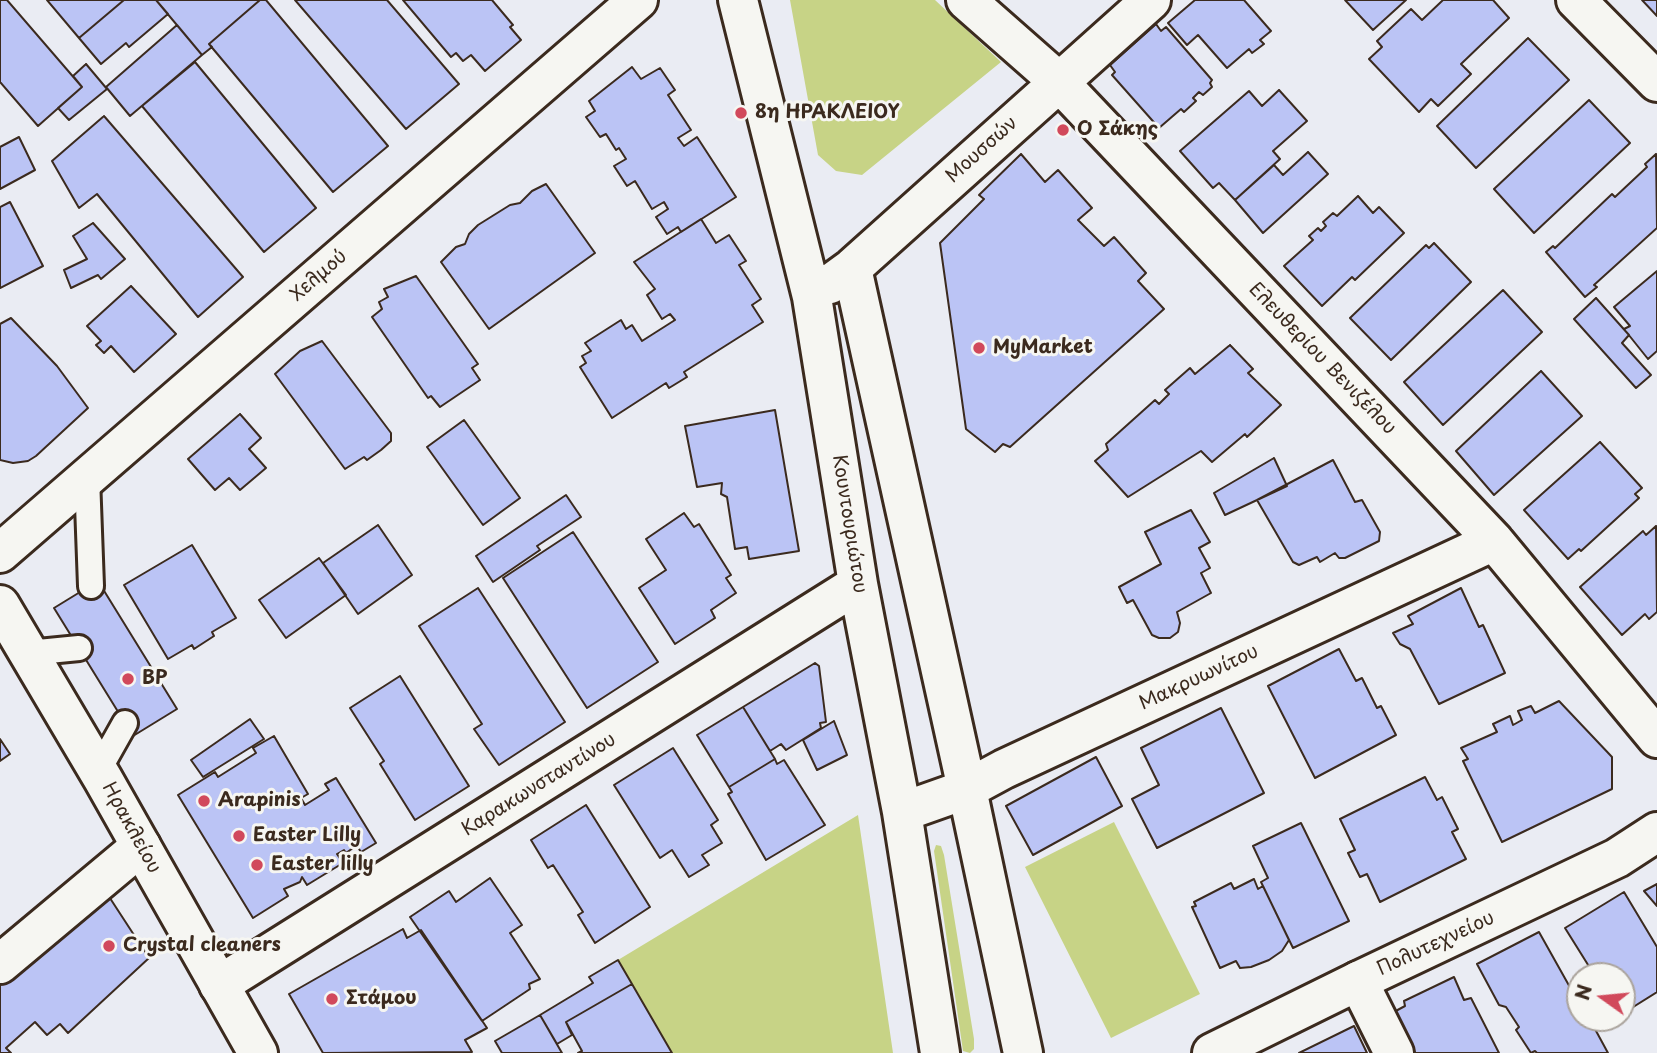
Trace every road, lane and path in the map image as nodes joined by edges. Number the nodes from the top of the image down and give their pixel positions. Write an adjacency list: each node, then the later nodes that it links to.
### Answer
1 (638, 0): 10 (street, Χελμού)
2 (738, 0): 9 (street, Κουντουριώτου)
3 (966, 0): 6 (street, Ελευθερίου Βενιζέλου)
4 (1151, 0): 6 (street, Μουσσών)
5 (1576, 0): 7 (street)
6 (1058, 81): 8 (street, Μουσσών); 11 (street, Ελευθερίου Βενιζέλου)
7 (1657, 82)
8 (852, 268): 9 (street, Μουσσών); 21 (street)
9 (812, 297): 13 (street, Κουντουριώτου)
10 (87, 477): 12 (street, Χελμού); 14 (lane)
11 (1494, 541): 19 (street, Ελευθερίου Βενιζέλου); 21 (street, Μακρυωνίτου)
12 (0, 552)
13 (858, 584): 22 (street, Κουντουριώτου); 27 (street, Καρακωνσταντίνου)
14 (92, 586)
15 (0, 605): 17 (street, Ηρακλείου)
16 (79, 648): 17 (lane)
17 (29, 653): 20 (street, Ηρακλείου)
18 (125, 723): 20 (lane)
19 (1657, 738)
20 (98, 771): 24 (street, Ηρακλείου)
21 (967, 789): 22 (street, Μακρυωνίτου); 30 (street)
22 (902, 812): 29 (street, Κουντουριώτου)
23 (1657, 832): 26 (street, Πολυτεχνείου)
24 (141, 846): 25 (street); 27 (street, Ηρακλείου)
25 (0, 964)
26 (1358, 981): 31 (street, Πολυτεχνείου); 32 (street)
27 (219, 985): 28 (street, Ηρακλείου)
28 (258, 1053)
29 (940, 1053)
30 (1023, 1053)
31 (1212, 1053)
32 (1394, 1053)

